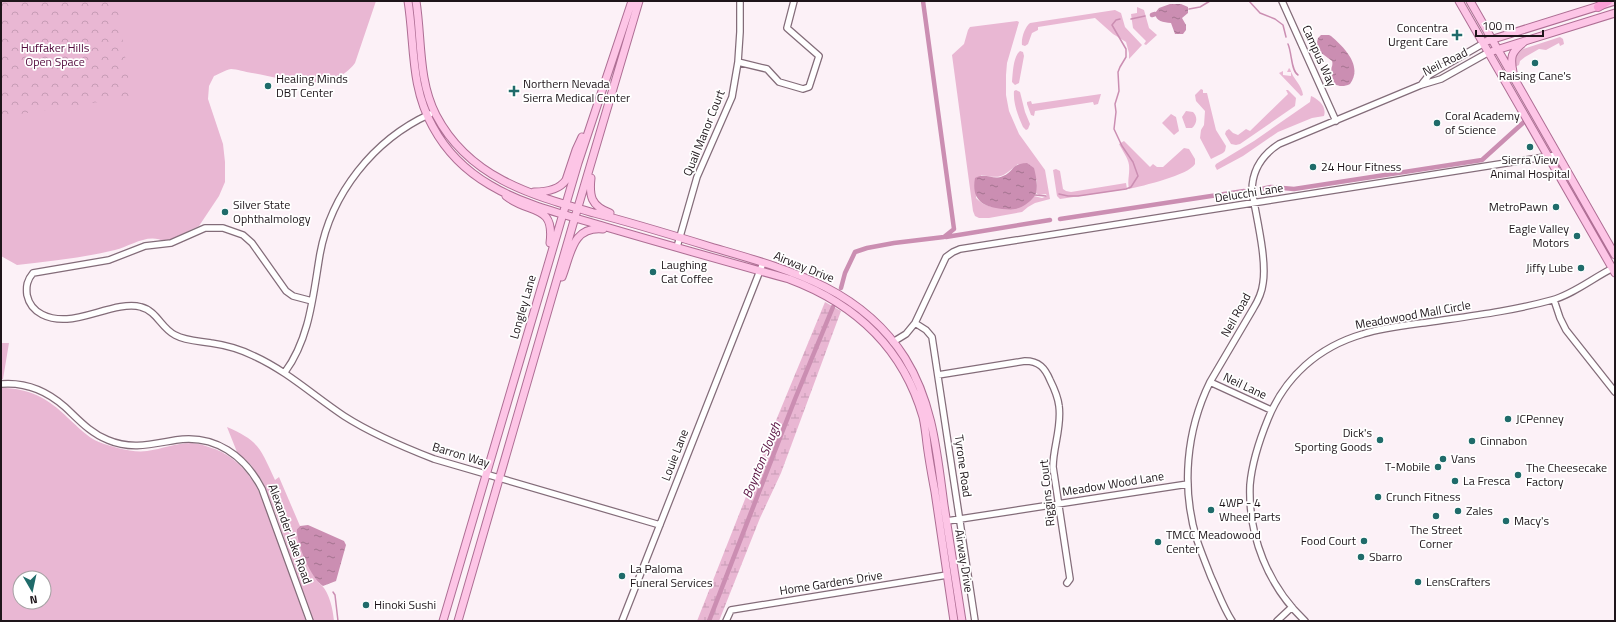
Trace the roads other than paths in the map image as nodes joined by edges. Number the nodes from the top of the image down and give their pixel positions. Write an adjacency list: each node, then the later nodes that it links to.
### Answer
1 (408, 1): 23 (main road)
2 (416, 1): 22 (main road)
3 (632, 1): 25 (main road, Longley Lane)
4 (640, 1): 26 (main road, Longley Lane)
5 (740, 1): 19 (street, Quail Manor Court)
6 (794, 1): 19 (street)
7 (1282, 1): 24 (street, Campus Way)
8 (1460, 1): 16 (main road)
9 (1470, 1): 14 (main road)
10 (1608, 1): 12 (highway)
11 (1615, 1): 12 (main road, Neil Road)
12 (1598, 7): 14 (main road, Neil Road)
13 (1615, 13): 15 (main road, Neil Road)
14 (1492, 40): 16 (main road, Neil Road); 17 (main road)
15 (1526, 40): 17 (main road, Neil Road); 20 (main road)
16 (1484, 43): 18 (main road); 21 (street, Neil Road)
17 (1497, 49): 18 (main road, Neil Road); 20 (main road)
18 (1489, 52): 21 (street, Neil Road); 28 (main road)
19 (738, 62): 36 (street, Quail Manor Court)
20 (1515, 80): 27 (main road)
21 (1422, 85): 24 (street, Neil Road)
22 (435, 112): 23 (street); 30 (main road)
23 (427, 115): 29 (main road); 44 (street)
24 (1336, 121): 31 (street, Neil Road)
25 (590, 125): 30 (main road); 32 (main road, Longley Lane)
26 (594, 155): 32 (main road, Longley Lane); 34 (main road)
27 (1557, 155): 28 (street, Delucchi Lane); 38 (main road)
28 (1549, 157): 31 (street, Delucchi Lane); 41 (main road)
29 (498, 190): 33 (main road, Airway Drive); 39 (main road)
30 (525, 190): 32 (main road, Airway Drive)
31 (1254, 203): 47 (street, Delucchi Lane); 51 (street, Neil Road)
32 (572, 206): 33 (main road, Longley Lane); 33 (main road, Longley Lane); 34 (main road, Airway Drive)
33 (569, 216): 35 (main road, Airway Drive); 39 (main road, Longley Lane); 45 (main road, Longley Lane)
34 (658, 231): 36 (main road, Airway Drive)
35 (624, 232): 37 (main road, Airway Drive); 45 (main road)
36 (680, 238): 37 (street, Quail Manor Court); 40 (main road, Airway Drive)
37 (677, 248): 42 (main road, Airway Drive)
38 (1615, 255)
39 (548, 262): 56 (main road, Longley Lane)
40 (763, 263): 42 (street, Louie Lane); 48 (main road, Airway Drive)
41 (1614, 269): 43 (street, Meadowood Mall Circle)
42 (760, 271): 46 (main road, Airway Drive); 62 (street, Louie Lane)
43 (1554, 300): 53 (street); 54 (street, Meadowood Mall Circle)
44 (312, 301): 49 (street); 49 (street, Barron Way)
45 (551, 303): 57 (main road, Longley Lane)
46 (856, 314): 48 (main road); 55 (main road, Airway Drive)
47 (915, 323): 48 (street); 50 (street, Tyrone Road)
48 (893, 342): 61 (main road, Airway Drive)
49 (285, 372): 56 (street, Barron Way)
50 (938, 375): 59 (street, Riggins Court); 60 (street, Tyrone Road)
51 (1210, 382): 54 (street, Neil Lane); 58 (street, Neil Road)
52 (1, 384): 67 (street, Alexander Lake Road)
53 (1615, 392)
54 (1271, 410): 66 (street, Meadowood Mall Circle)
55 (931, 470): 61 (main road); 63 (main road, Airway Drive)
56 (486, 474): 57 (street, Barron Way); 65 (main road, Longley Lane)
57 (500, 478): 62 (street, Barron Way); 70 (main road, Longley Lane)
58 (1188, 484): 59 (street, Meadow Wood Lane); 76 (street, Neil Road)
59 (1058, 504): 60 (street, Meadow Wood Lane); 64 (street, Riggins Court)
60 (960, 519): 61 (street, Meadow Wood Lane); 75 (street, Tyrone Road)
61 (947, 521): 63 (main road); 74 (main road, Airway Drive)
62 (660, 525): 71 (street, Louie Lane)
63 (947, 575): 72 (street, Home Gardens Drive); 73 (main road, Airway Drive)
64 (1067, 583)
65 (448, 604): 68 (main road, Longley Lane); 69 (main road)
66 (1292, 607): 77 (street); 78 (street, Meadowood Mall Circle)
67 (310, 621)
68 (443, 621)
69 (446, 621)
70 (458, 621)
71 (622, 621)
72 (726, 621)
73 (954, 621)
74 (962, 621)
75 (975, 621)
76 (1232, 621)
77 (1276, 621)
78 (1305, 621)

